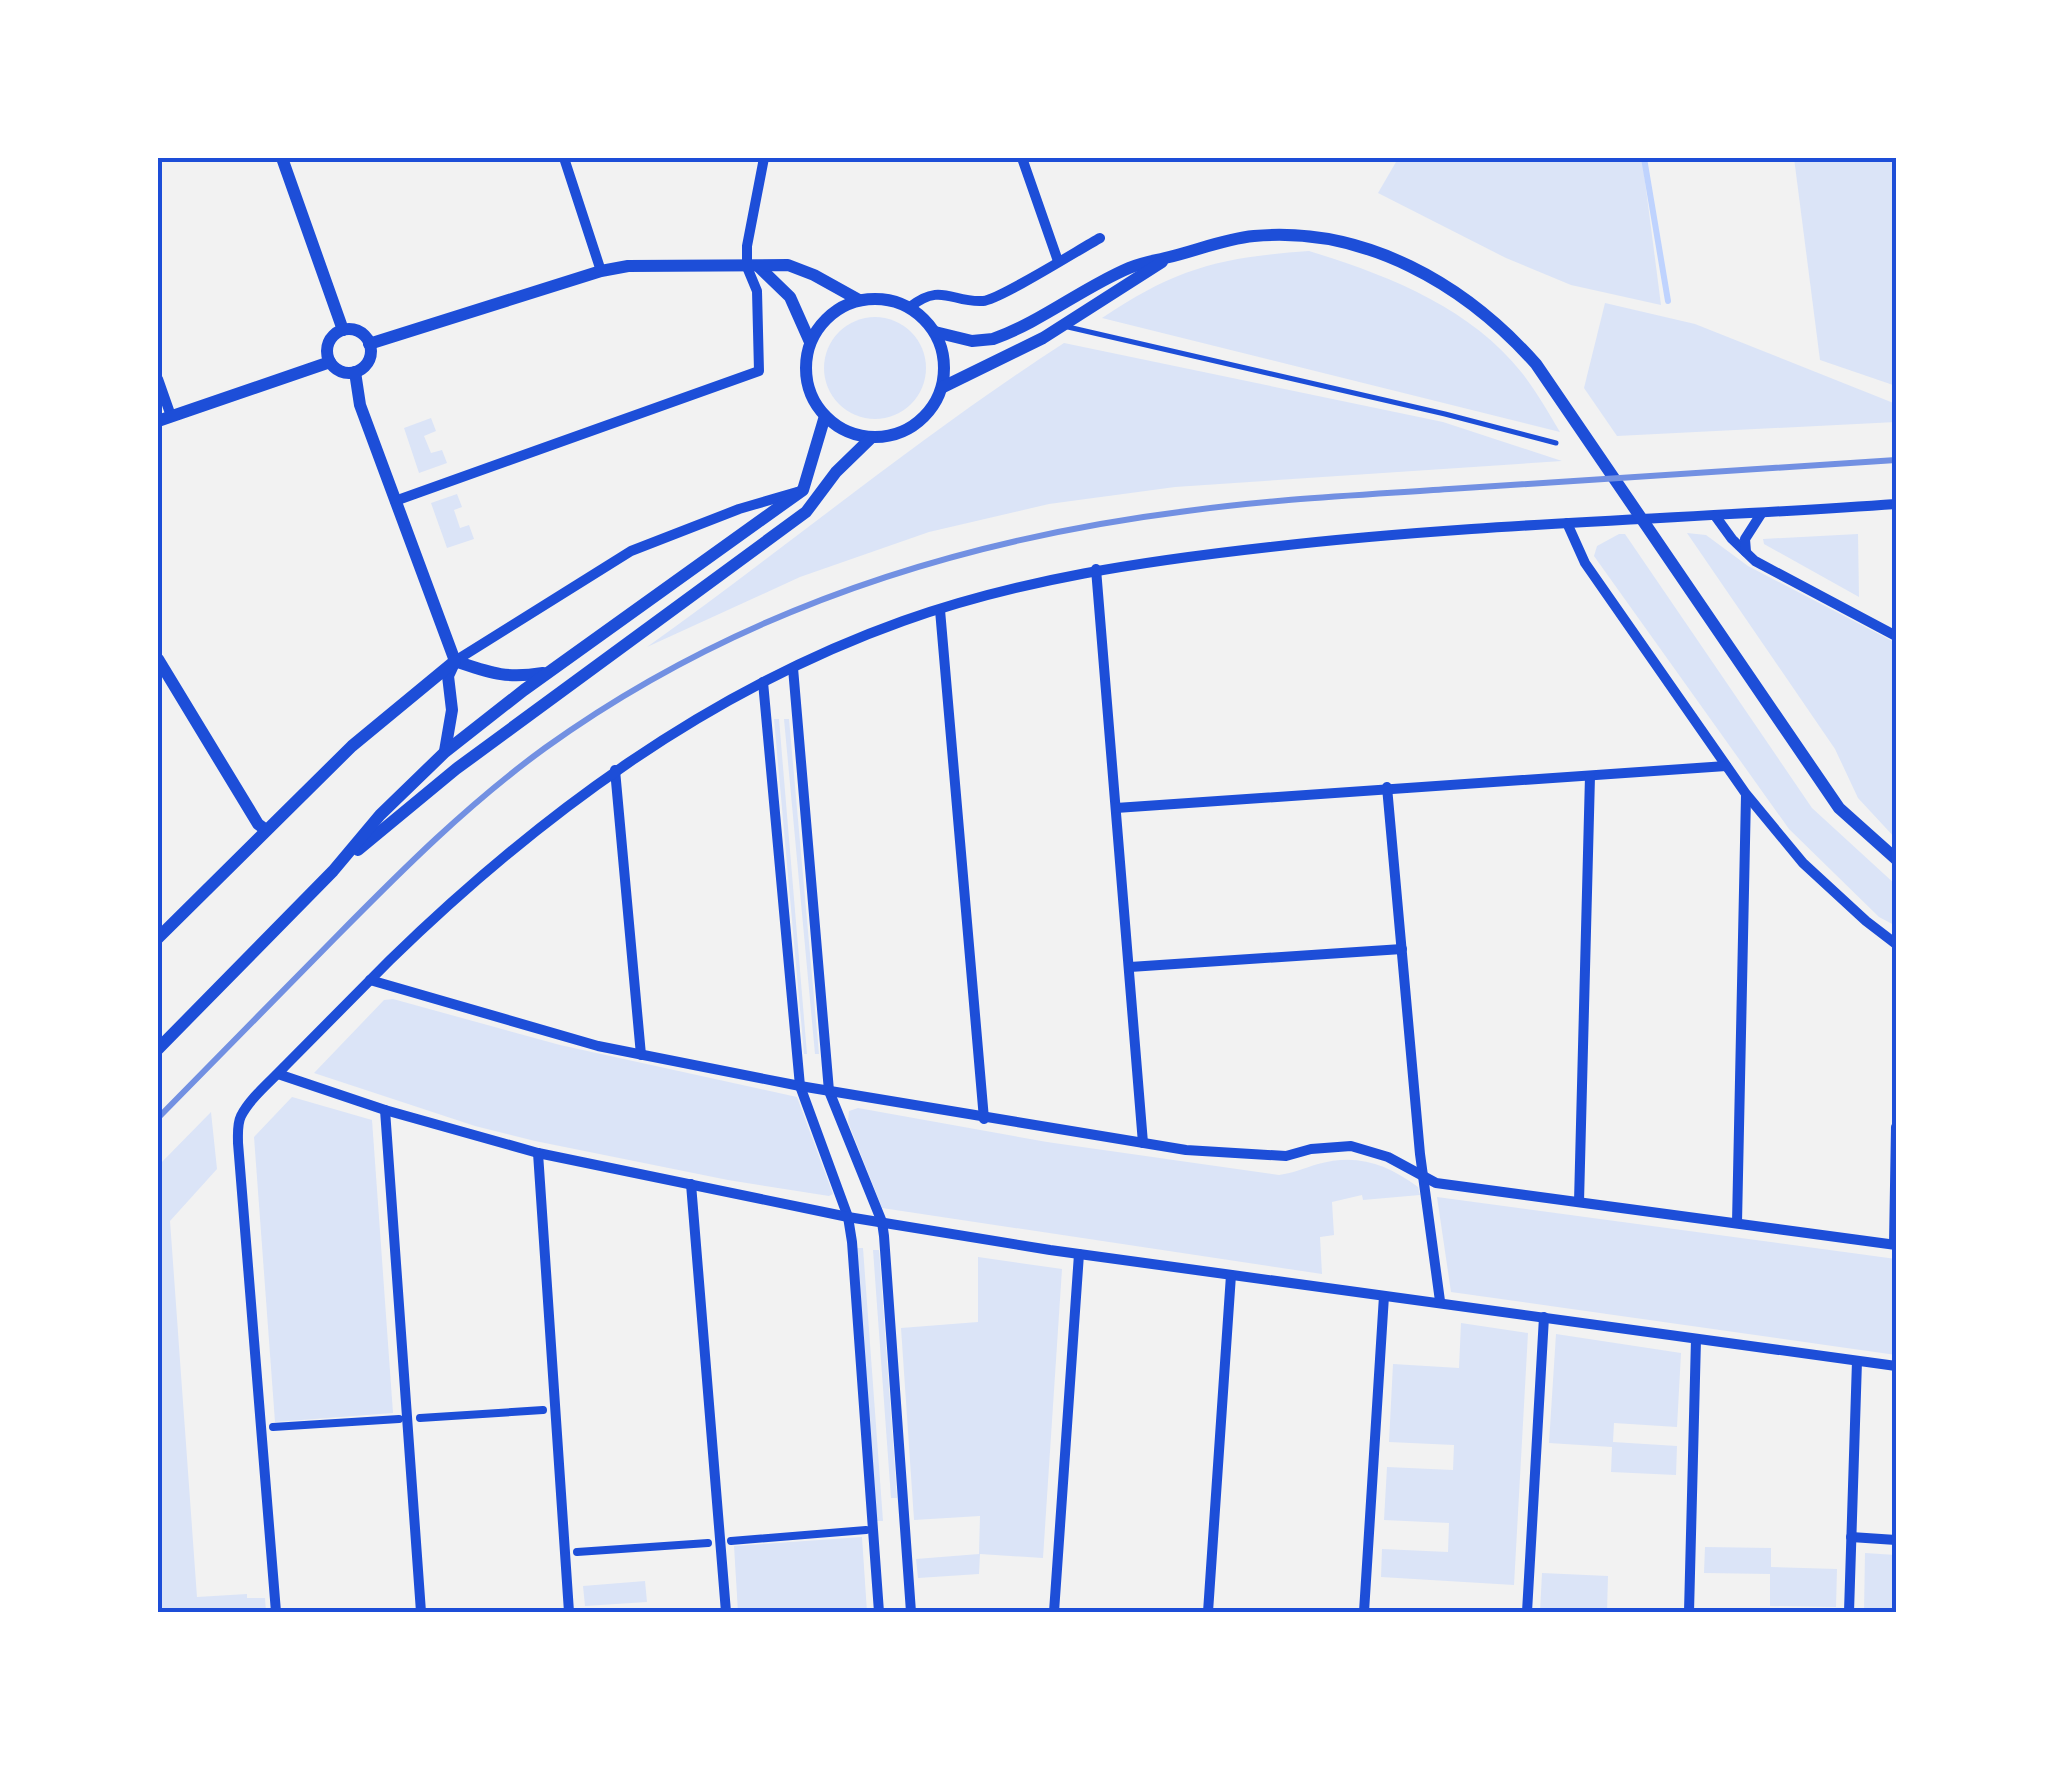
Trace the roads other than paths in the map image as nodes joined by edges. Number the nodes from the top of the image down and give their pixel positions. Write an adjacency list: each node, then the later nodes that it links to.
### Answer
1 (282, 158): 13 (street)
2 (564, 158): 9 (street)
3 (764, 158): 8 (street)
4 (1022, 158): 7 (street)
5 (1100, 238): 7 (street)
6 (1166, 258): 12 (street); 14 (street); 48 (street)
7 (1058, 262): 11 (street)
8 (752, 267): 9 (street); 10 (street); 15 (street); 26 (street)
9 (601, 271): 16 (street)
10 (859, 300): 11 (street); 15 (street)
11 (910, 308): 14 (street)
12 (1063, 326): 20 (street); 24 (lane)
13 (342, 330): 16 (street); 17 (street)
14 (934, 332): 20 (street)
15 (810, 342): 21 (street)
16 (369, 344): 18 (street)
17 (330, 362): 18 (street); 22 (street)
18 (355, 372): 26 (street)
19 (158, 379): 22 (street)
20 (943, 387): 23 (street)
21 (825, 416): 23 (street); 25 (street)
22 (164, 419)
23 (872, 437): 49 (street)
24 (1556, 443)
25 (803, 490): 36 (street); 38 (street)
26 (395, 501): 36 (street)
27 (1896, 504): 28 (street)
28 (1761, 514): 29 (street); 31 (street)
29 (1716, 517): 30 (street); 31 (street)
30 (1566, 523): 32 (street); 41 (street)
31 (1746, 553): 34 (street)
32 (1096, 569): 33 (street); 46 (street)
33 (940, 610): 37 (street); 61 (street)
34 (1896, 636)
35 (158, 658): 47 (street)
36 (455, 661): 38 (street); 40 (street); 47 (street)
37 (793, 668): 39 (street); 59 (street)
38 (550, 671): 40 (street)
39 (763, 682): 42 (street); 58 (street)
40 (445, 752): 49 (street)
41 (1726, 766): 43 (street); 45 (street)
42 (615, 770): 54 (street); 56 (street)
43 (1590, 776): 44 (street); 67 (street)
44 (1387, 787): 46 (street); 52 (street)
45 (1746, 794): 51 (street); 70 (street)
46 (1116, 808): 53 (street)
47 (266, 830): 50 (street)
48 (1896, 859)
49 (333, 871): 55 (street)
50 (158, 938)
51 (1896, 944)
52 (1402, 949): 53 (street); 65 (street)
53 (1130, 966): 63 (street)
54 (370, 980): 56 (street); 57 (street)
55 (158, 1050)
56 (641, 1055): 58 (street)
57 (278, 1074): 60 (street); 90 (street)
58 (800, 1086): 59 (street); 68 (street)
59 (829, 1091): 61 (street); 69 (street)
60 (385, 1110): 64 (street); 91 (street)
61 (984, 1118): 63 (street)
62 (1896, 1128): 71 (street)
63 (1143, 1143): 65 (street)
64 (538, 1154): 66 (street); 92 (street)
65 (1424, 1174): 67 (street); 75 (street)
66 (692, 1184): 68 (street); 93 (street)
67 (1578, 1202): 70 (street)
68 (848, 1218): 69 (street); 94 (street)
69 (882, 1222): 72 (street); 95 (street)
70 (1737, 1223): 71 (street)
71 (1895, 1245)
72 (1078, 1254): 73 (street); 96 (street)
73 (1230, 1275): 74 (street); 97 (street)
74 (1384, 1296): 75 (street); 98 (street)
75 (1440, 1301): 76 (street)
76 (1544, 1317): 77 (street); 99 (street)
77 (1696, 1339): 78 (street); 100 (street)
78 (1857, 1360): 79 (street); 85 (street)
79 (1896, 1366)
80 (543, 1410): 81 (street)
81 (420, 1418)
82 (399, 1419): 83 (street)
83 (273, 1427)
84 (866, 1530): 87 (street)
85 (1851, 1538): 86 (street); 101 (street)
86 (1896, 1540)
87 (731, 1541)
88 (708, 1543): 89 (street)
89 (577, 1552)
90 (276, 1612)
91 (421, 1612)
92 (569, 1612)
93 (726, 1612)
94 (879, 1612)
95 (911, 1612)
96 (1054, 1612)
97 (1208, 1612)
98 (1364, 1612)
99 (1527, 1612)
100 (1689, 1612)
101 (1849, 1612)

